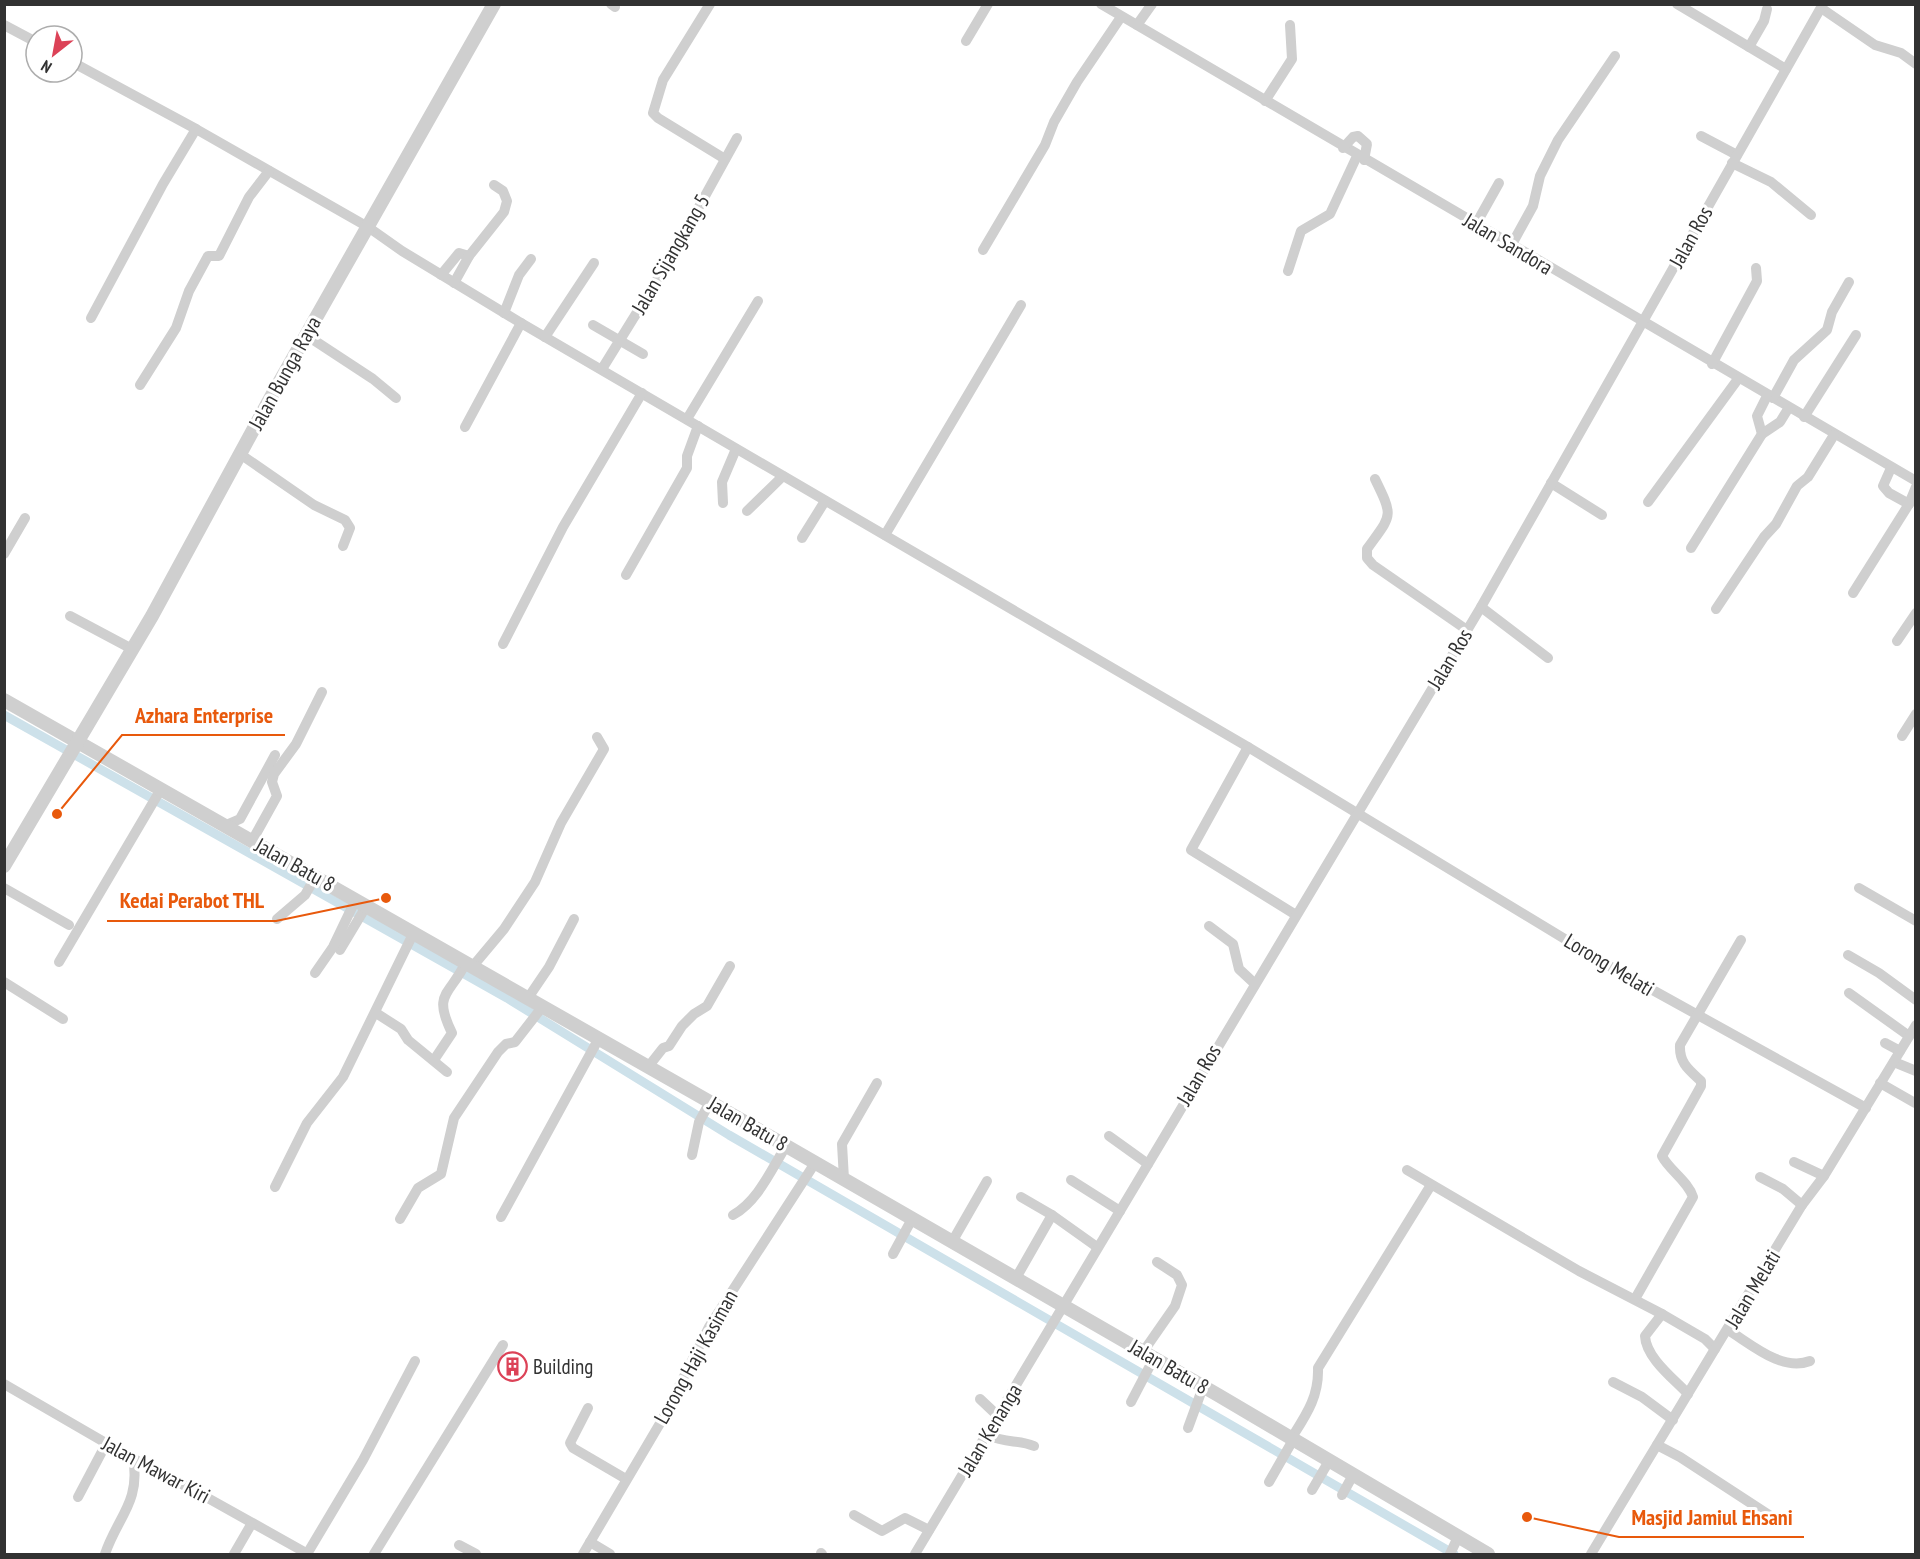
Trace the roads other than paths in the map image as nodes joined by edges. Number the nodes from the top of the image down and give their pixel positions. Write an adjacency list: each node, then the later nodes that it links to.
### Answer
1 (494, 4): 33 (street, Jalan Bunga Raya)
2 (710, 4): 26 (street)
3 (988, 4): 14 (street)
4 (1101, 4): 9 (street, Jalan Sandora)
5 (1152, 4): 11 (street)
6 (1677, 4): 15 (street)
7 (1822, 6): 17 (street); 19 (street, Jalan Ros)
8 (1767, 9): 15 (street)
9 (1121, 17): 11 (street, Jalan Sandora); 35 (street)
10 (4, 25): 13 (street)
11 (1137, 25): 20 (street, Jalan Sandora)
12 (1290, 26): 20 (street)
13 (24, 36)
14 (966, 41)
15 (1749, 47): 19 (street)
16 (1616, 56): 34 (street)
17 (1916, 64)
18 (84, 68): 21 (street, Lorong Melati)
19 (1786, 69): 27 (street, Jalan Ros)
20 (1265, 101): 24 (street, Jalan Sandora)
21 (196, 129): 28 (street, Lorong Melati); 47 (street)
22 (1701, 136): 27 (street)
23 (737, 138): 26 (street, Jalan Sijangkang 5)
24 (1343, 147): 25 (street, Jalan Sandora); 25 (street)
25 (1361, 158): 32 (street, Jalan Sandora); 40 (street)
26 (724, 159): 54 (street, Jalan Sijangkang 5)
27 (1734, 159): 31 (street); 49 (street, Jalan Ros)
28 (268, 171): 33 (street, Lorong Melati); 59 (street)
29 (1498, 183): 32 (street)
30 (494, 185): 36 (street)
31 (1811, 215)
32 (1476, 224): 34 (street, Jalan Sandora)
33 (368, 227): 41 (street, Lorong Melati); 51 (street, Jalan Bunga Raya)
34 (1511, 246): 49 (street, Jalan Sandora)
35 (983, 250)
36 (469, 256): 41 (street); 43 (street)
37 (531, 259): 46 (street)
38 (594, 263): 53 (street)
39 (1756, 268): 56 (street)
40 (1288, 271)
41 (441, 275): 43 (street, Lorong Melati)
42 (1850, 282): 61 (street)
43 (454, 283): 46 (street, Lorong Melati)
44 (758, 301): 65 (street)
45 (1021, 305): 85 (street)
46 (504, 313): 48 (street, Lorong Melati)
47 (91, 318)
48 (521, 323): 53 (street, Lorong Melati); 67 (street)
49 (1642, 323): 56 (street, Jalan Sandora); 76 (street, Jalan Ros)
50 (593, 325): 54 (street)
51 (306, 335): 62 (street); 71 (street, Jalan Bunga Raya)
52 (1856, 335): 64 (street)
53 (545, 337): 57 (street, Lorong Melati)
54 (621, 340): 55 (street); 57 (street, Jalan Sijangkang 5)
55 (643, 354)
56 (1712, 364): 58 (street, Jalan Sandora)
57 (602, 369): 60 (street, Lorong Melati)
58 (1738, 379): 61 (street, Jalan Sandora); 80 (street)
59 (140, 385)
60 (642, 393): 65 (street, Lorong Melati); 98 (street)
61 (1770, 397): 63 (street, Jalan Sandora); 68 (street)
62 (396, 398)
63 (1788, 409): 64 (street, Jalan Sandora); 68 (street)
64 (1804, 417): 69 (street, Jalan Sandora)
65 (687, 419): 66 (street, Lorong Melati)
66 (698, 426): 70 (street, Lorong Melati); 90 (street)
67 (465, 427)
68 (1762, 434): 88 (street)
69 (1834, 435): 72 (street, Jalan Sandora); 93 (street)
70 (736, 449): 73 (street, Lorong Melati); 79 (street)
71 (240, 454): 87 (street); 99 (street, Jalan Bunga Raya)
72 (1891, 468): 75 (street, Jalan Sandora); 81 (street)
73 (783, 476): 78 (street, Lorong Melati); 82 (street)
74 (1375, 479): 96 (street)
75 (1916, 481)
76 (1551, 483): 83 (street); 92 (street, Jalan Ros)
77 (1916, 487): 81 (street)
78 (825, 501): 85 (street, Lorong Melati); 86 (street)
79 (723, 502)
80 (1648, 502)
81 (1909, 504): 91 (street)
82 (747, 511)
83 (1602, 514)
84 (25, 518): 89 (street)
85 (885, 535): 107 (street, Lorong Melati)
86 (802, 538)
87 (343, 546)
88 (1691, 548)
89 (4, 554)
90 (626, 575)
91 (1853, 593)
92 (1480, 607): 96 (street, Jalan Ros); 100 (street)
93 (1716, 609)
94 (1916, 613): 97 (street)
95 (70, 616): 99 (street)
96 (1467, 630): 110 (street, Jalan Ros)
97 (1898, 641)
98 (503, 644)
99 (132, 649): 106 (street, Jalan Bunga Raya)
100 (1548, 658)
101 (322, 692): 112 (street)
102 (4, 700): 106 (street, Jalan Batu 8)
103 (1916, 714): 104 (street)
104 (1902, 736)
105 (597, 737): 128 (street)
106 (76, 744): 109 (street, Jalan Batu 8); 113 (street, Jalan Bunga Raya)
107 (1248, 747): 110 (street, Lorong Melati); 118 (street)
108 (275, 755): 111 (street)
109 (161, 789): 111 (street, Jalan Batu 8); 127 (street)
110 (1358, 813): 118 (street, Jalan Ros); 138 (street, Lorong Melati)
111 (226, 825): 112 (street, Jalan Batu 8)
112 (252, 841): 114 (street, Jalan Batu 8)
113 (4, 866)
114 (311, 884): 117 (street, Jalan Batu 8); 119 (street)
115 (4, 888): 122 (street)
116 (1859, 888): 121 (street)
117 (358, 909): 124 (street, Jalan Batu 8); 130 (street)
118 (1296, 915): 132 (street, Jalan Ros)
119 (277, 919)
120 (574, 919): 134 (street)
121 (1916, 921)
122 (69, 925)
123 (1209, 926): 132 (street)
124 (413, 935): 128 (street, Jalan Batu 8); 137 (street)
125 (1741, 940): 138 (street)
126 (1848, 955): 135 (street)
127 (59, 962)
128 (467, 965): 134 (street, Jalan Batu 8); 145 (street)
129 (730, 966): 147 (street)
130 (315, 973)
131 (4, 982): 139 (street)
132 (1254, 983): 159 (street, Jalan Ros)
133 (1849, 993): 141 (street)
134 (528, 998): 136 (street, Jalan Batu 8)
135 (1916, 1000)
136 (541, 1008): 142 (street, Jalan Batu 8); 175 (street)
137 (376, 1013): 145 (street); 168 (street)
138 (1697, 1016): 153 (street, Lorong Melati); 182 (street)
139 (63, 1019)
140 (1916, 1025): 141 (street, Jalan Melati)
141 (1909, 1036): 144 (street, Jalan Melati)
142 (596, 1042): 147 (street, Jalan Batu 8); 174 (street)
143 (1885, 1043): 144 (street)
144 (1900, 1051): 146 (street, Jalan Melati)
145 (434, 1060): 149 (street)
146 (1894, 1062): 148 (street); 151 (street, Jalan Melati)
147 (648, 1067): 154 (street, Jalan Batu 8)
148 (1916, 1071)
149 (447, 1072)
150 (877, 1083): 164 (street)
151 (1880, 1083): 152 (street); 153 (street, Jalan Melati)
152 (1915, 1103)
153 (1866, 1108): 162 (street, Jalan Melati)
154 (704, 1112): 156 (street, Jalan Batu 8); 157 (street)
155 (1109, 1136): 159 (street)
156 (782, 1151): 160 (street, Jalan Batu 8); 172 (street)
157 (692, 1155)
158 (1794, 1162): 162 (street)
159 (1148, 1164): 171 (street, Jalan Ros)
160 (812, 1167): 164 (street, Jalan Batu 8); 208 (street, Lorong Haji Kasiman)
161 (1407, 1170): 167 (street)
162 (1824, 1176): 170 (street, Jalan Melati)
163 (1760, 1177): 170 (street)
164 (844, 1179): 176 (street, Jalan Batu 8)
165 (1071, 1180): 171 (street)
166 (987, 1181): 177 (street)
167 (1431, 1185): 182 (street); 203 (street)
168 (275, 1187)
169 (1021, 1197): 173 (street)
170 (1802, 1205): 185 (street, Jalan Melati)
171 (1120, 1211): 178 (street, Jalan Ros)
172 (733, 1215)
173 (1052, 1215): 178 (street); 181 (street)
174 (501, 1217)
175 (400, 1219)
176 (910, 1224): 177 (street, Jalan Batu 8); 179 (street)
177 (952, 1242): 181 (street, Jalan Batu 8)
178 (1097, 1246): 183 (street, Jalan Ros)
179 (893, 1254)
180 (1157, 1262): 188 (street)
181 (1016, 1278): 183 (street, Jalan Batu 8)
182 (1635, 1299): 184 (street)
183 (1062, 1310): 188 (street, Jalan Batu 8); 198 (street, Jalan Kenanga)
184 (1662, 1314): 187 (street); 194 (street)
185 (1728, 1330): 187 (street, Jalan Melati); 190 (street)
186 (503, 1345): 222 (street)
187 (1715, 1349): 194 (street, Jalan Melati)
188 (1149, 1359): 193 (street, Jalan Batu 8); 196 (street)
189 (415, 1361): 221 (street)
190 (1810, 1361)
191 (1613, 1382): 199 (street)
192 (4, 1384): 202 (street, Jalan Mawar Kiri)
193 (1201, 1391): 200 (street); 203 (street, Jalan Batu 8)
194 (1688, 1394): 199 (street, Jalan Melati)
195 (980, 1399): 198 (street)
196 (1131, 1402)
197 (588, 1408): 208 (street)
198 (998, 1416): 201 (street, Jalan Kenanga)
199 (1672, 1420): 204 (street, Jalan Melati)
200 (1188, 1428)
201 (988, 1435): 205 (street); 215 (street, Jalan Kenanga)
202 (106, 1444): 206 (street, Jalan Mawar Kiri); 211 (street)
203 (1290, 1444): 207 (street, Jalan Batu 8); 209 (street)
204 (1657, 1445): 213 (street); 228 (street, Jalan Melati)
205 (1034, 1446)
206 (133, 1460): 214 (street, Jalan Mawar Kiri); 219 (street)
207 (1326, 1465): 210 (street); 218 (street, Jalan Batu 8)
208 (626, 1479): 216 (street, Lorong Haji Kasiman)
209 (1269, 1482)
210 (1312, 1490)
211 (78, 1497)
212 (854, 1515): 215 (street)
213 (1772, 1517)
214 (252, 1523): 220 (street); 221 (street, Jalan Mawar Kiri)
215 (929, 1530): 226 (street, Jalan Kenanga)
216 (590, 1542): 224 (street, Lorong Haji Kasiman); 225 (street)
217 (459, 1545): 223 (street)
218 (1453, 1546): 227 (street, Jalan Batu 8)
219 (105, 1554)
220 (234, 1554)
221 (308, 1554)
222 (374, 1554)
223 (476, 1554)
224 (583, 1554)
225 (610, 1554)
226 (915, 1554)
227 (1488, 1554)
228 (1591, 1554)

